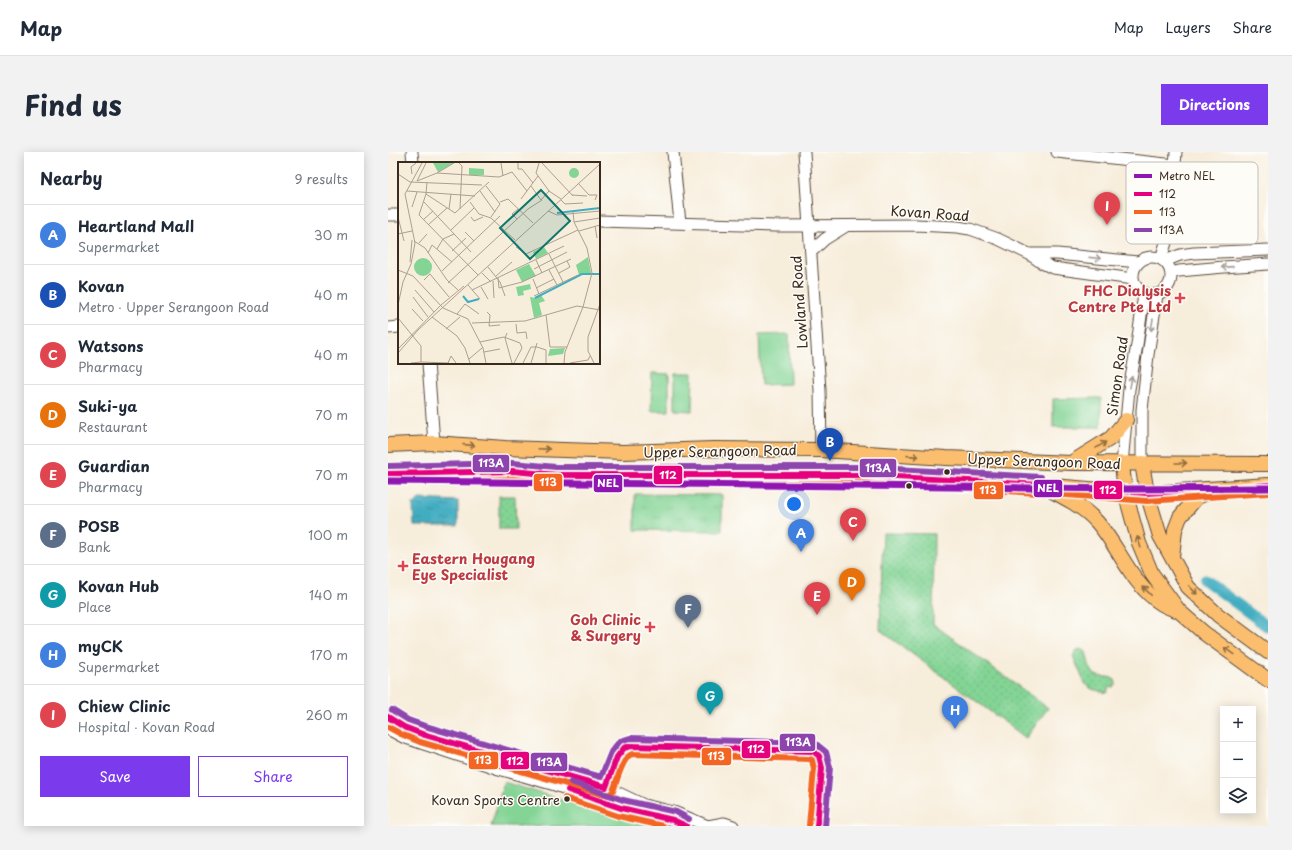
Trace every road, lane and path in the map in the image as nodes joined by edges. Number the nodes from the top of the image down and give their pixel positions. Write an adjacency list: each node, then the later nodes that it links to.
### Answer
1 (412, 152): 6 (street)
2 (673, 152): 10 (street)
3 (804, 152): 12 (street, Lowland Road)
4 (1057, 152): 7 (street)
5 (1176, 152): 8 (street)
6 (413, 162)
7 (1148, 162)
8 (1175, 162)
9 (600, 221): 10 (street, Kovan Road)
10 (680, 223): 12 (street, Kovan Road)
11 (849, 225): 12 (street, Kovan Road); 16 (street); 17 (street, Kovan Road)
12 (808, 226): 16 (street, Lowland Road)
13 (1166, 244): 19 (street)
14 (1172, 244): 18 (street)
15 (1268, 250): 18 (street)
16 (811, 252): 32 (street, Lowland Road)
17 (1029, 254): 20 (street, Kovan Road, one-way to 20); 23 (street, Kovan Road)
18 (1186, 254): 19 (street)
19 (1163, 260): 20 (street); 22 (street)
20 (1138, 262): 23 (street)
21 (1268, 264): 22 (street, one-way to 22)
22 (1171, 273): 25 (street)
23 (1133, 279): 24 (street)
24 (1144, 294): 25 (street); 29 (street, Simon Road, one-way to 24)
25 (1157, 295): 34 (street, Simon Road, one-way to 34)
26 (398, 327): 27 (street)
27 (388, 328)
28 (428, 364): 30 (street)
29 (1126, 420): 33 (main road, one-way to 29); 35 (street, Simon Road)
30 (434, 443): 31 (main road, Upper Serangoon Road); 32 (main road, Upper Serangoon Road, one-way to 32)
31 (388, 445)
32 (821, 450): 33 (main road, Upper Serangoon Road, one-way to 33)
33 (1071, 463): 35 (main road, Upper Serangoon Road)
34 (1142, 463): 35 (main road, Upper Serangoon Road); 36 (main road, Upper Serangoon Road, one-way to 36); 42 (main road)
35 (1122, 464): 41 (main road)
36 (1268, 464)
37 (388, 474): 38 (main road, Upper Serangoon Road)
38 (1041, 484): 41 (main road, Upper Serangoon Road); 44 (main road, one-way to 38)
39 (1268, 485): 40 (main road, Upper Serangoon Road)
40 (1217, 488): 42 (main road, Upper Serangoon Road); 43 (main road)
41 (1125, 492): 42 (main road, Upper Serangoon Road); 44 (main road, one-way to 41)
42 (1147, 492): 43 (main road)
43 (1172, 557): 45 (main road, one-way to 45)
44 (1179, 611): 46 (main road, one-way to 44)
45 (1268, 652)
46 (1268, 680)
47 (388, 717): 50 (street)
48 (388, 729): 49 (street)
49 (686, 826)
50 (732, 826)

